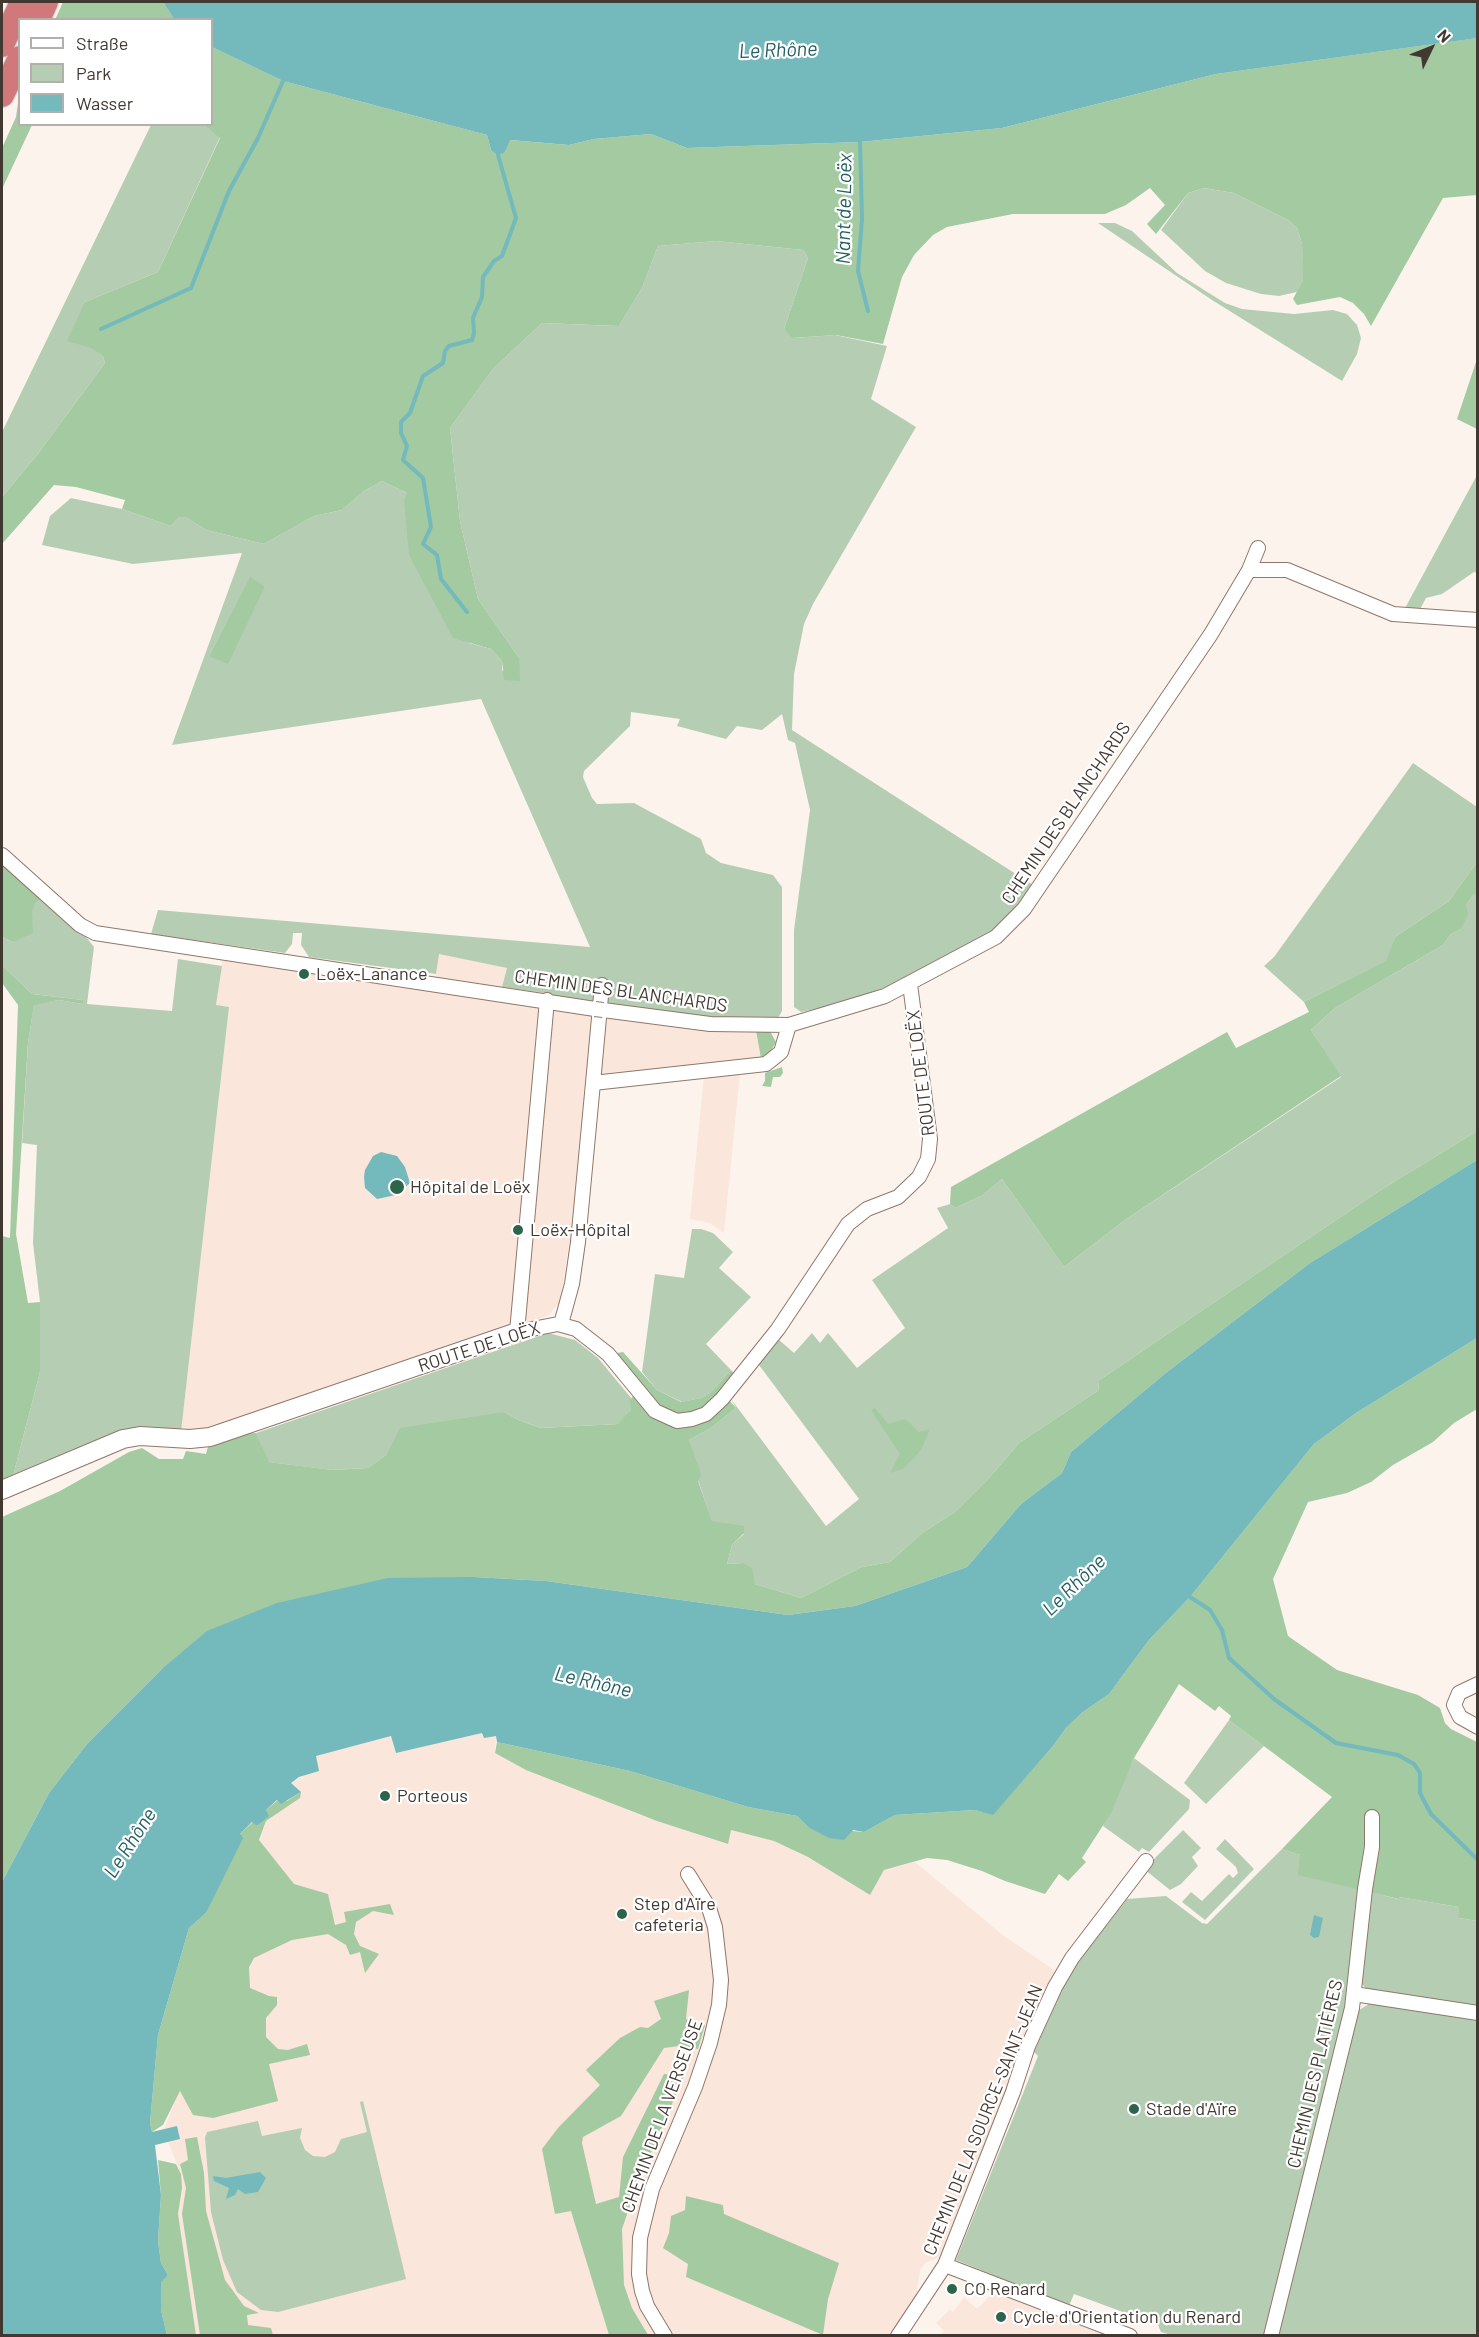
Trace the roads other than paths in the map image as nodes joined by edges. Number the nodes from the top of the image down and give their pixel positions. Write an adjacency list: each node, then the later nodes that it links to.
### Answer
1 (22, 2): 4 (highway)
2 (46, 2): 3 (highway)
3 (39, 18)
4 (2, 45)
5 (18, 62): 6 (highway)
6 (2, 95)
7 (1258, 548): 8 (street, CHEMIN DES BLANCHARDS)
8 (1249, 570): 9 (street); 11 (street, CHEMIN DES BLANCHARDS)
9 (1478, 620)
10 (2, 855): 13 (street, CHEMIN DES BLANCHARDS)
11 (910, 984): 14 (street, CHEMIN DES BLANCHARDS); 16 (street, ROUTE DE LOËX)
12 (602, 985): 15 (street)
13 (547, 1000): 14 (street, CHEMIN DES BLANCHARDS); 17 (street)
14 (789, 1025): 15 (street)
15 (593, 1083): 16 (street)
16 (561, 1324): 17 (street, ROUTE DE LOËX)
17 (517, 1332): 18 (street, ROUTE DE LOËX)
18 (2, 1490)
19 (1478, 1684): 20 (street)
20 (1478, 1727)
21 (1372, 1817): 24 (street, CHEMIN DES PLATIÈRES)
22 (1146, 1862): 26 (street, CHEMIN DE LA SOURCE-SAINT-JEAN)
23 (688, 1874): 27 (street, CHEMIN DE LA VERSEUSE)
24 (1354, 1994): 25 (street); 30 (street, CHEMIN DES PLATIÈRES)
25 (1478, 2013)
26 (945, 2265): 28 (street, CHEMIN DE LA SOURCE-SAINT-JEAN); 29 (street)
27 (665, 2336)
28 (898, 2336)
29 (1130, 2336)
30 (1271, 2336)

